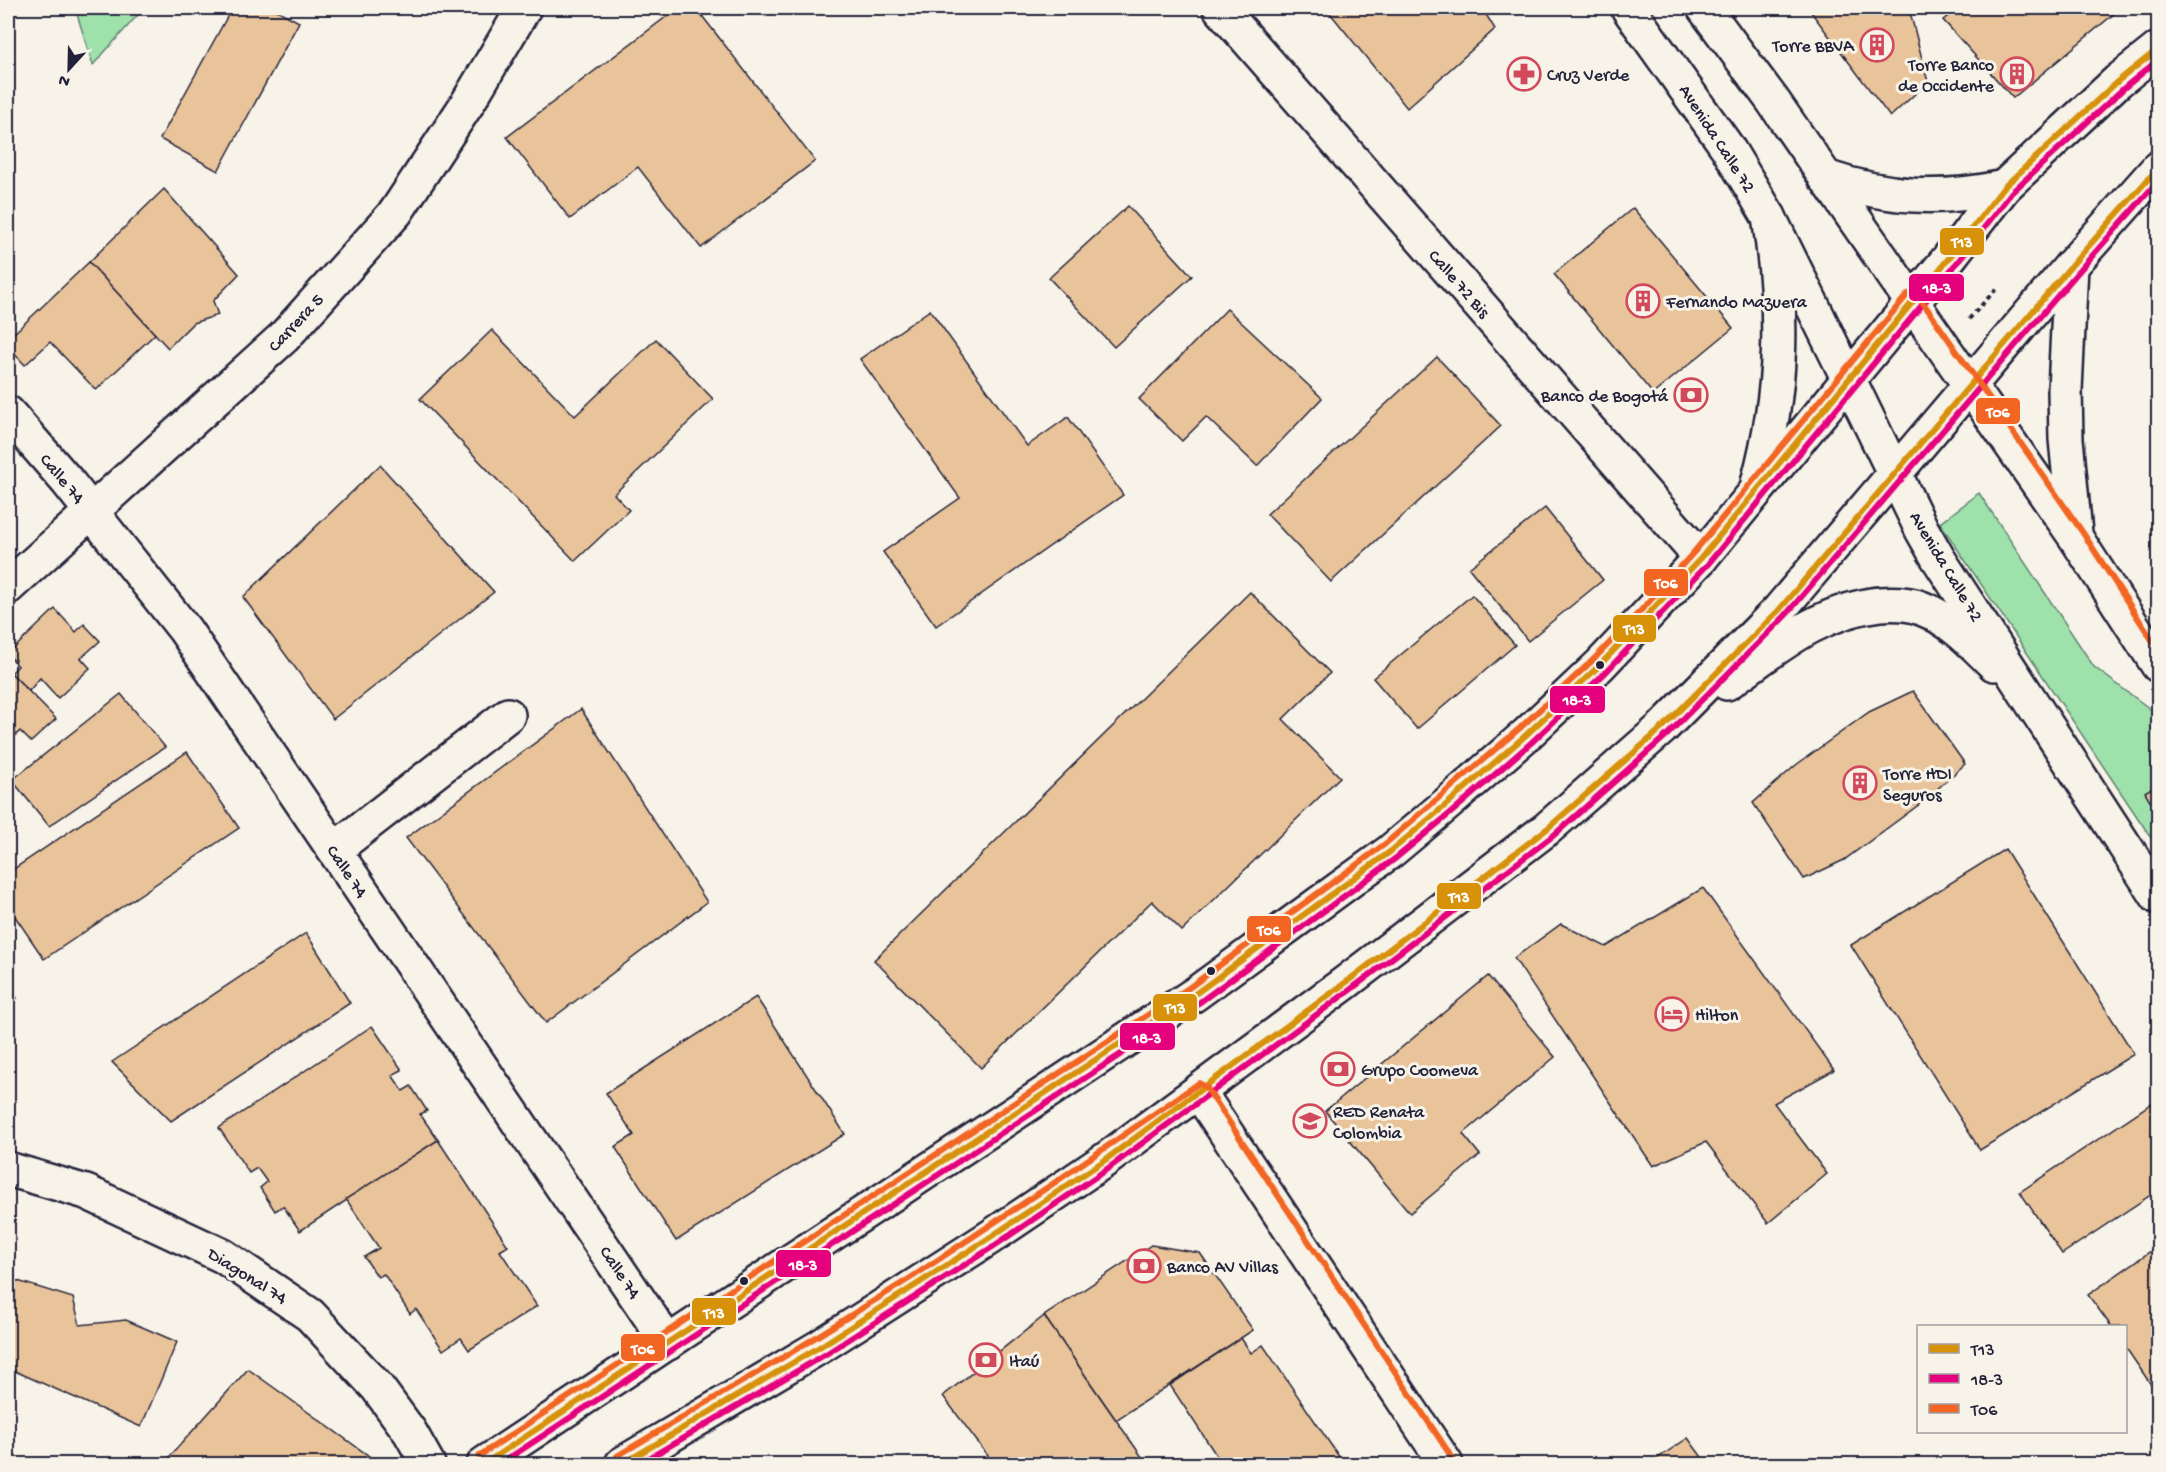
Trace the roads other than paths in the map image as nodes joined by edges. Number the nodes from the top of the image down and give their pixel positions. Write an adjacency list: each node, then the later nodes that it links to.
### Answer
1 (525, 8): 17 (main road, Carrera 5)
2 (1220, 8): 19 (main road, Calle 72 Bis)
3 (1628, 8): 9 (main road, Avenida Calle 72)
4 (1704, 8): 7 (main road)
5 (2158, 49): 8 (main road)
6 (2158, 168): 10 (main road)
7 (1825, 177): 8 (main road); 11 (main road)
8 (2004, 187): 11 (main road)
9 (1769, 217): 12 (main road, Avenida Calle 72); 16 (main road)
10 (2071, 266): 13 (main road); 18 (main road)
11 (1912, 302): 12 (main road); 13 (main road)
12 (1848, 378): 15 (main road, Avenida Calle 72); 16 (main road)
13 (1970, 385): 15 (main road); 18 (main road)
14 (8, 413): 17 (main road, Calle 74)
15 (1894, 474): 22 (main road, Avenida Calle 72); 24 (main road)
16 (1756, 490): 19 (main road)
17 (91, 512): 20 (main road, Carrera 5); 25 (main road, Calle 74)
18 (2076, 538): 21 (main road)
19 (1701, 558): 29 (main road)
20 (8, 587)
21 (2158, 665)
22 (2033, 702): 24 (main road); 26 (main road, Avenida Calle 72)
23 (508, 714): 25 (main road)
24 (1662, 728): 27 (main road)
25 (334, 850): 29 (main road, Calle 74)
26 (2158, 897)
27 (1199, 1092): 32 (main road); 33 (main road)
28 (8, 1169): 30 (main road, Diagonal 74)
29 (668, 1343): 31 (main road)
30 (428, 1464)
31 (484, 1464)
32 (622, 1464)
33 (1446, 1464)

